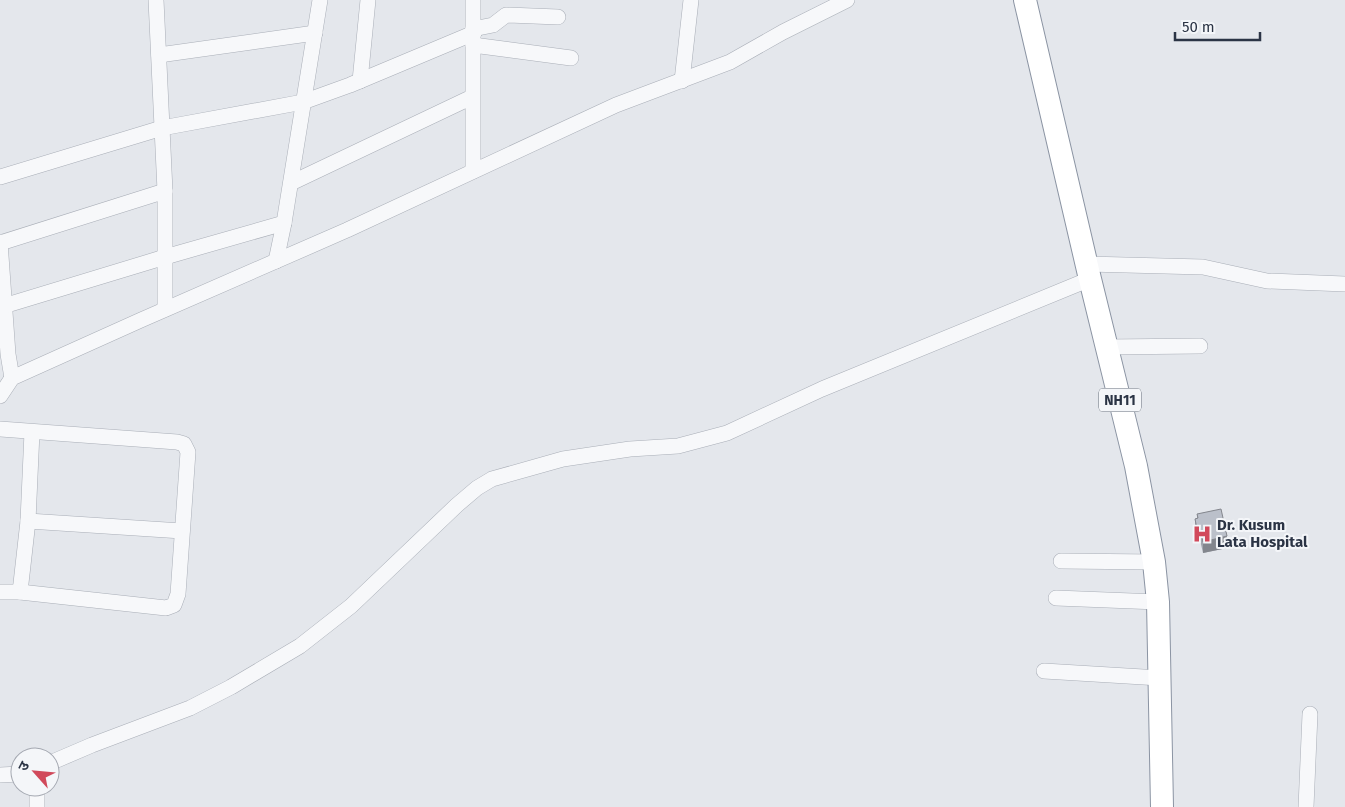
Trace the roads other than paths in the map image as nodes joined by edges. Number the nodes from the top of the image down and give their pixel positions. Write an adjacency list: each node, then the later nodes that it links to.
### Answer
1 (156, 0): 11 (street)
2 (320, 0): 9 (street)
3 (368, 0): 14 (street)
4 (473, 0): 10 (street)
5 (691, 0): 13 (street)
6 (847, 0): 13 (street)
7 (1025, 0): 26 (highway, NH11)
8 (558, 17): 10 (street)
9 (315, 33): 11 (street); 16 (street)
10 (473, 36): 12 (street); 14 (street); 15 (street)
11 (159, 55): 17 (street)
12 (571, 58)
13 (682, 80): 18 (street)
14 (360, 81): 16 (street)
15 (472, 97): 18 (street); 20 (street)
16 (303, 102): 17 (street); 20 (street)
17 (162, 128): 19 (street); 21 (street)
18 (473, 171): 25 (street)
19 (0, 177)
20 (290, 183): 22 (street)
21 (165, 192): 23 (street); 24 (street)
22 (284, 223): 24 (street); 25 (street)
23 (0, 243): 28 (street)
24 (165, 256): 28 (street); 29 (street)
25 (276, 261): 29 (street)
26 (1088, 271): 27 (street); 30 (highway, NH11); 48 (street)
27 (1345, 284)
28 (2, 306): 32 (street)
29 (165, 310): 33 (street)
30 (1107, 346): 31 (street); 40 (highway, NH11)
31 (1200, 346)
32 (4, 356): 33 (street)
33 (12, 378): 34 (street)
34 (0, 396)
35 (0, 429): 36 (street)
36 (32, 432): 37 (street); 38 (street)
37 (28, 521): 38 (street); 42 (street)
38 (182, 531): 42 (street)
39 (1061, 561): 40 (street)
40 (1154, 562): 44 (highway, NH11)
41 (0, 592): 42 (street)
42 (20, 592)
43 (1056, 598): 44 (street)
44 (1158, 602): 46 (highway, NH11)
45 (1044, 671): 46 (street)
46 (1160, 678): 49 (highway, NH11)
47 (1310, 714): 50 (street)
48 (60, 759)
49 (1162, 807)
50 (1306, 807)

